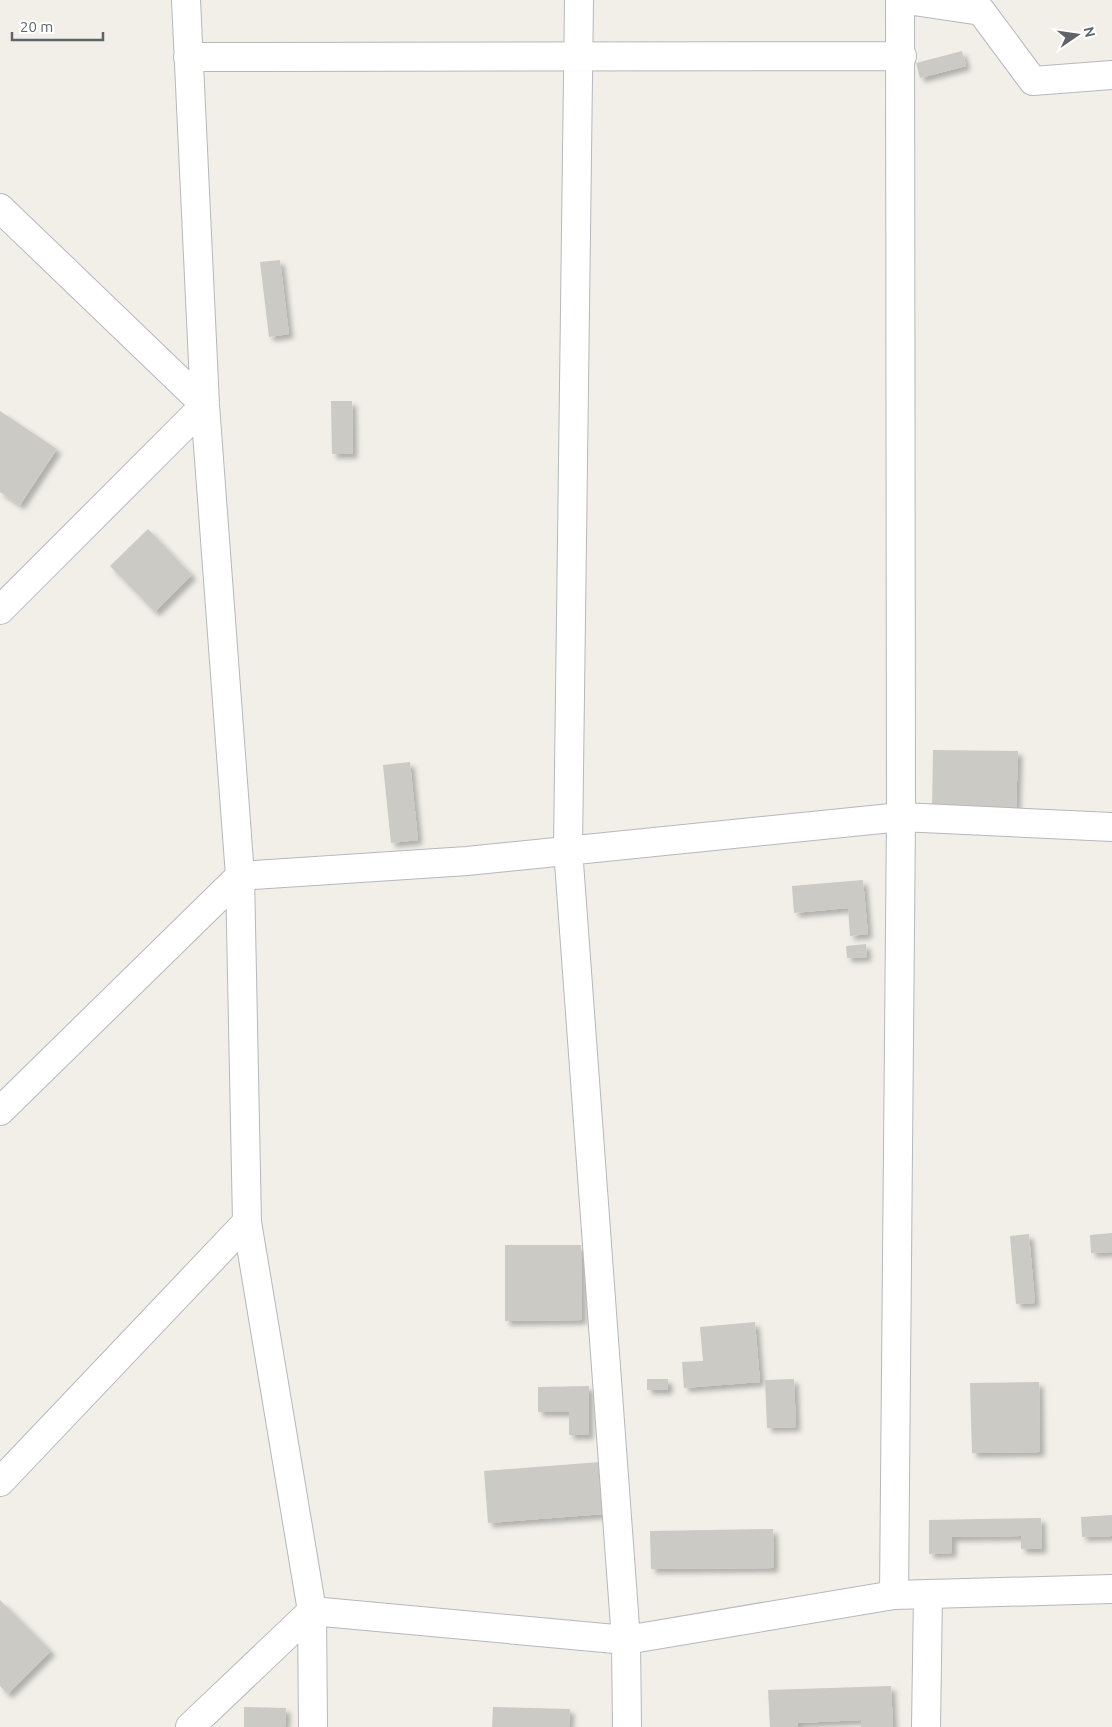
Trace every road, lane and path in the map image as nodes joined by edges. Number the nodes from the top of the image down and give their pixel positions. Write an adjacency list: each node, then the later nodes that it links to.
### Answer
1 (186, 0): 7 (street)
2 (579, 0): 6 (street)
3 (900, 0): 5 (street)
4 (907, 0): 8 (street)
5 (902, 56): 6 (street); 12 (street)
6 (578, 57): 7 (street); 14 (street)
7 (188, 58): 10 (street)
8 (1112, 74)
9 (0, 208): 10 (street)
10 (204, 405): 11 (street); 15 (street)
11 (0, 610)
12 (901, 817): 13 (street); 14 (street); 20 (street)
13 (1112, 827)
14 (568, 849): 15 (street); 23 (street)
15 (240, 876): 16 (street); 17 (street)
16 (0, 1111)
17 (248, 1222): 18 (street); 22 (street)
18 (0, 1482)
19 (1112, 1589): 21 (street)
20 (894, 1594): 21 (street); 23 (street)
21 (928, 1594): 27 (street)
22 (312, 1611): 23 (street); 24 (street); 25 (street)
23 (626, 1640): 26 (street)
24 (190, 1727)
25 (313, 1727)
26 (626, 1727)
27 (926, 1727)

